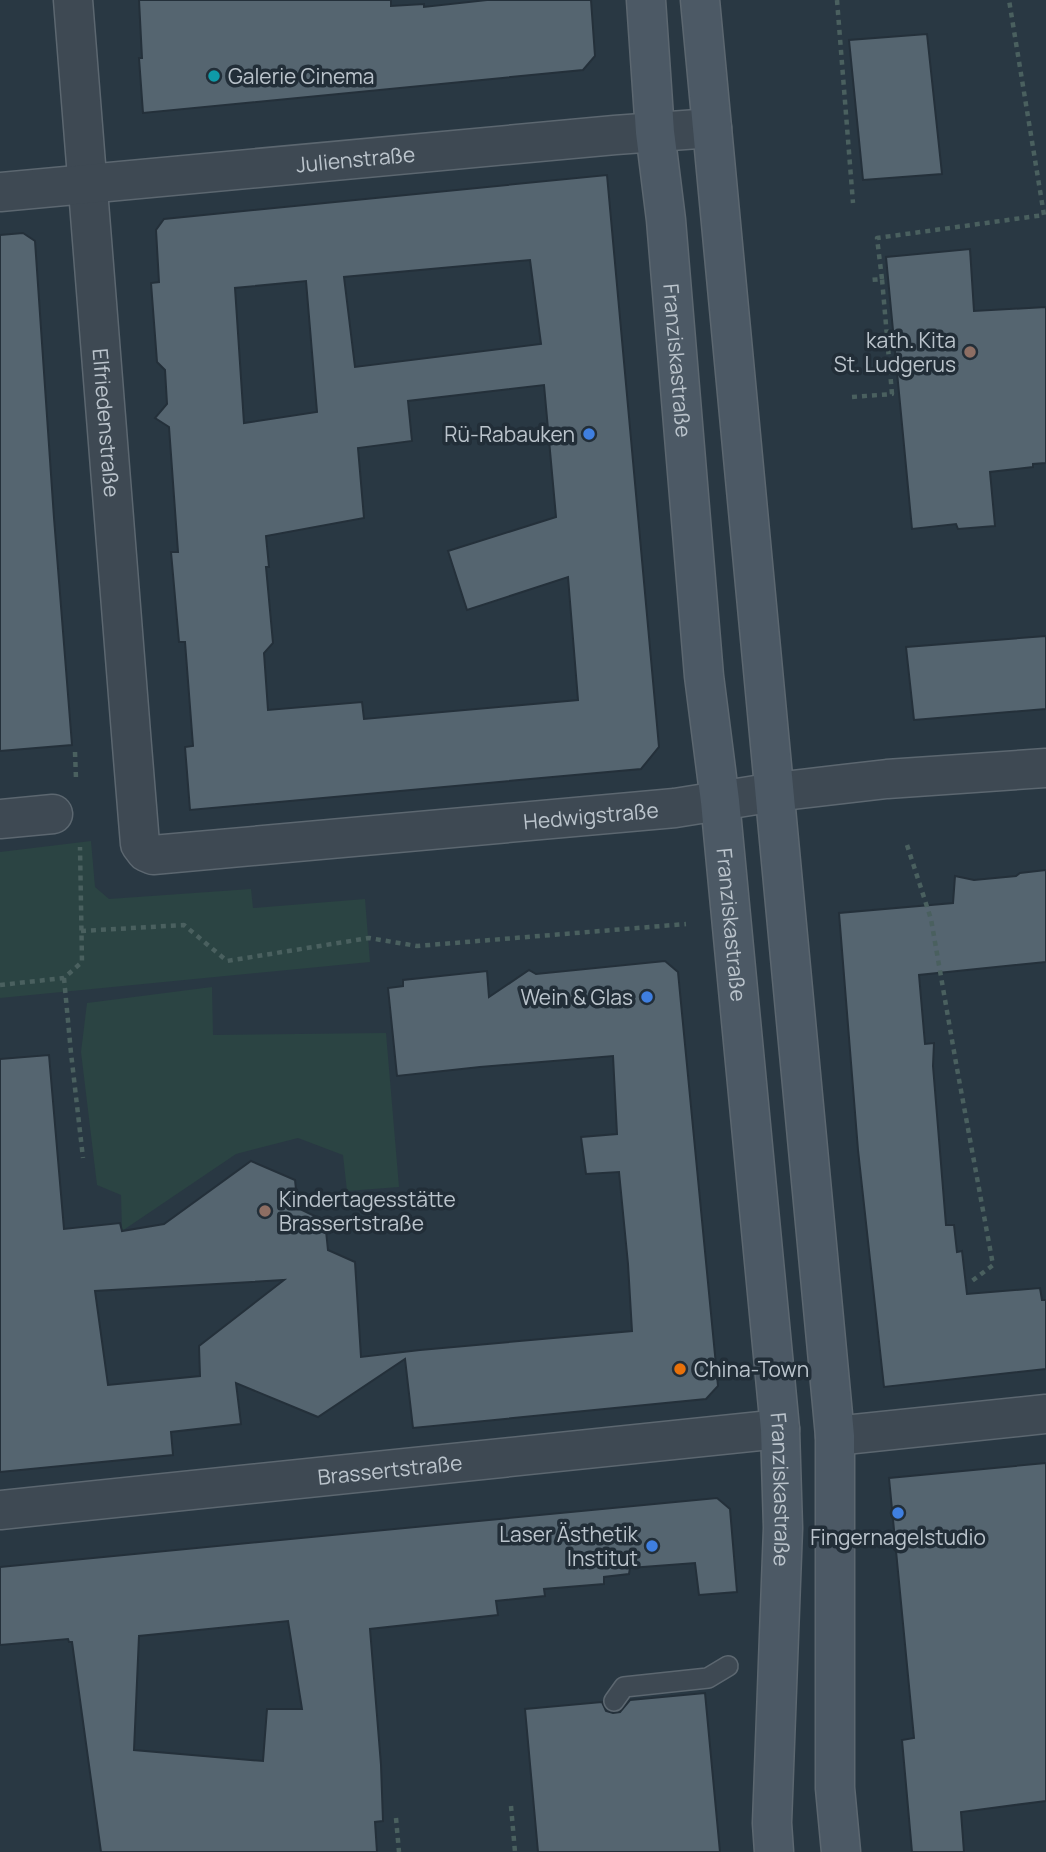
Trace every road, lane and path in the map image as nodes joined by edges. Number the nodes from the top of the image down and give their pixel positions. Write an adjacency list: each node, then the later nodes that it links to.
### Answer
1 (73, 0): 8 (street, Elfriedenstraße)
2 (646, 0): 7 (main road, Franziskastraße)
3 (700, 0): 6 (main road)
4 (836, 0): 10 (path)
5 (1009, 0): 11 (path)
6 (712, 128): 7 (street, Julienstraße); 17 (main road)
7 (655, 132): 8 (street, Julienstraße); 18 (main road, Franziskastraße)
8 (87, 183): 9 (street, Julienstraße); 21 (street, Elfriedenstraße)
9 (0, 192)
10 (853, 203)
11 (881, 279): 12 (path); 14 (path)
12 (871, 280)
13 (898, 393): 14 (path)
14 (892, 394): 15 (path)
15 (852, 397)
16 (1046, 768): 17 (street, Hedwigstraße)
17 (775, 792): 18 (street, Hedwigstraße); 30 (main road)
18 (720, 801): 21 (street, Hedwigstraße); 29 (main road, Franziskastraße)
19 (53, 814): 20 (street)
20 (0, 819)
21 (140, 844)
22 (907, 845): 27 (path)
23 (686, 924): 24 (path)
24 (64, 978): 25 (path); 26 (path)
25 (0, 985)
26 (83, 1157)
27 (972, 1281)
28 (1046, 1414): 30 (street)
29 (780, 1429): 31 (street, Brassertstraße); 38 (main road, Franziskastraße)
30 (835, 1436): 39 (main road)
31 (0, 1510)
32 (728, 1666): 33 (lane)
33 (614, 1701)
34 (511, 1807): 37 (path)
35 (396, 1818): 36 (path)
36 (399, 1852)
37 (515, 1852)
38 (774, 1852)
39 (841, 1852)

